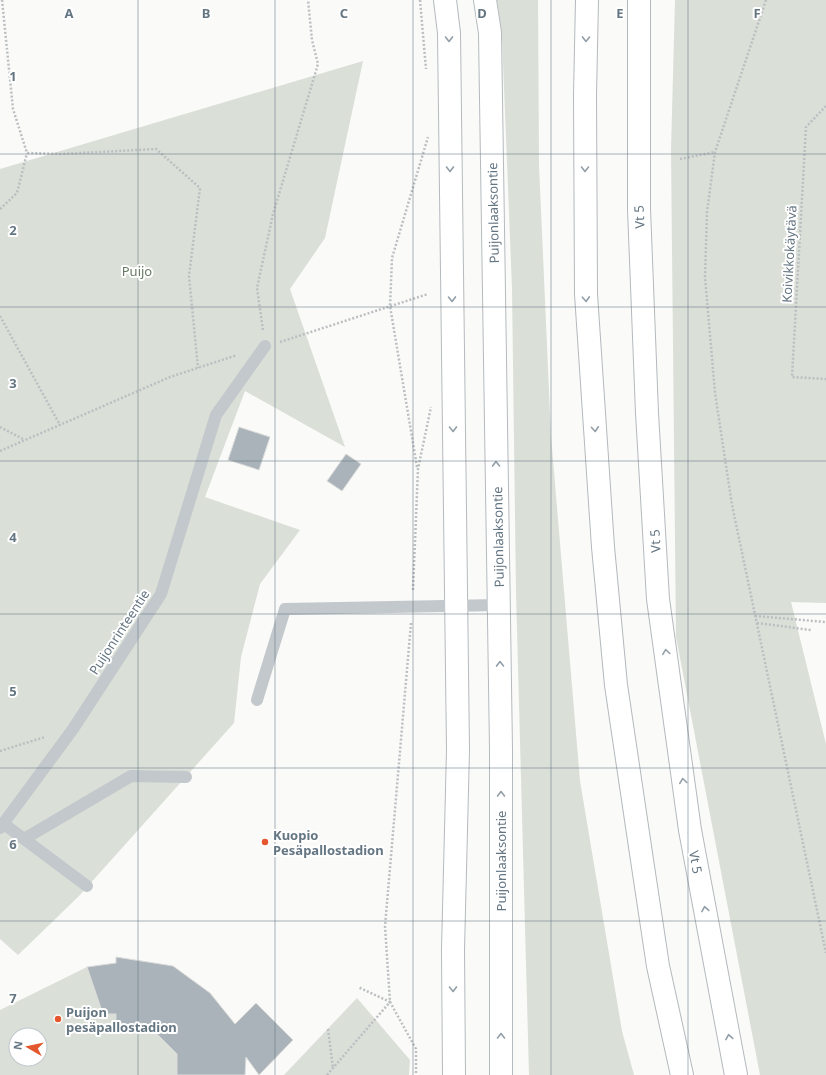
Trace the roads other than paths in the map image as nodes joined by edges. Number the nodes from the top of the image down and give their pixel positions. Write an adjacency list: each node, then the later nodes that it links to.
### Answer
1 (445, 0): 6 (main road, one-way to 6)
2 (485, 0): 7 (main road, Puijonlaaksontie, one-way to 2)
3 (587, 0): 15 (main road, one-way to 15)
4 (639, 0): 16 (main road, Vt 5, one-way to 4)
5 (265, 346): 10 (lane, Puijonrinteentie)
6 (456, 605): 7 (lane); 8 (lane); 13 (main road, one-way to 13)
7 (499, 605): 14 (main road, Puijonlaaksontie, one-way to 7)
8 (257, 700)
9 (186, 777): 11 (lane)
10 (2, 826): 11 (lane)
11 (24, 839): 12 (lane)
12 (88, 886)
13 (454, 1075)
14 (501, 1075)
15 (682, 1075)
16 (736, 1075)

